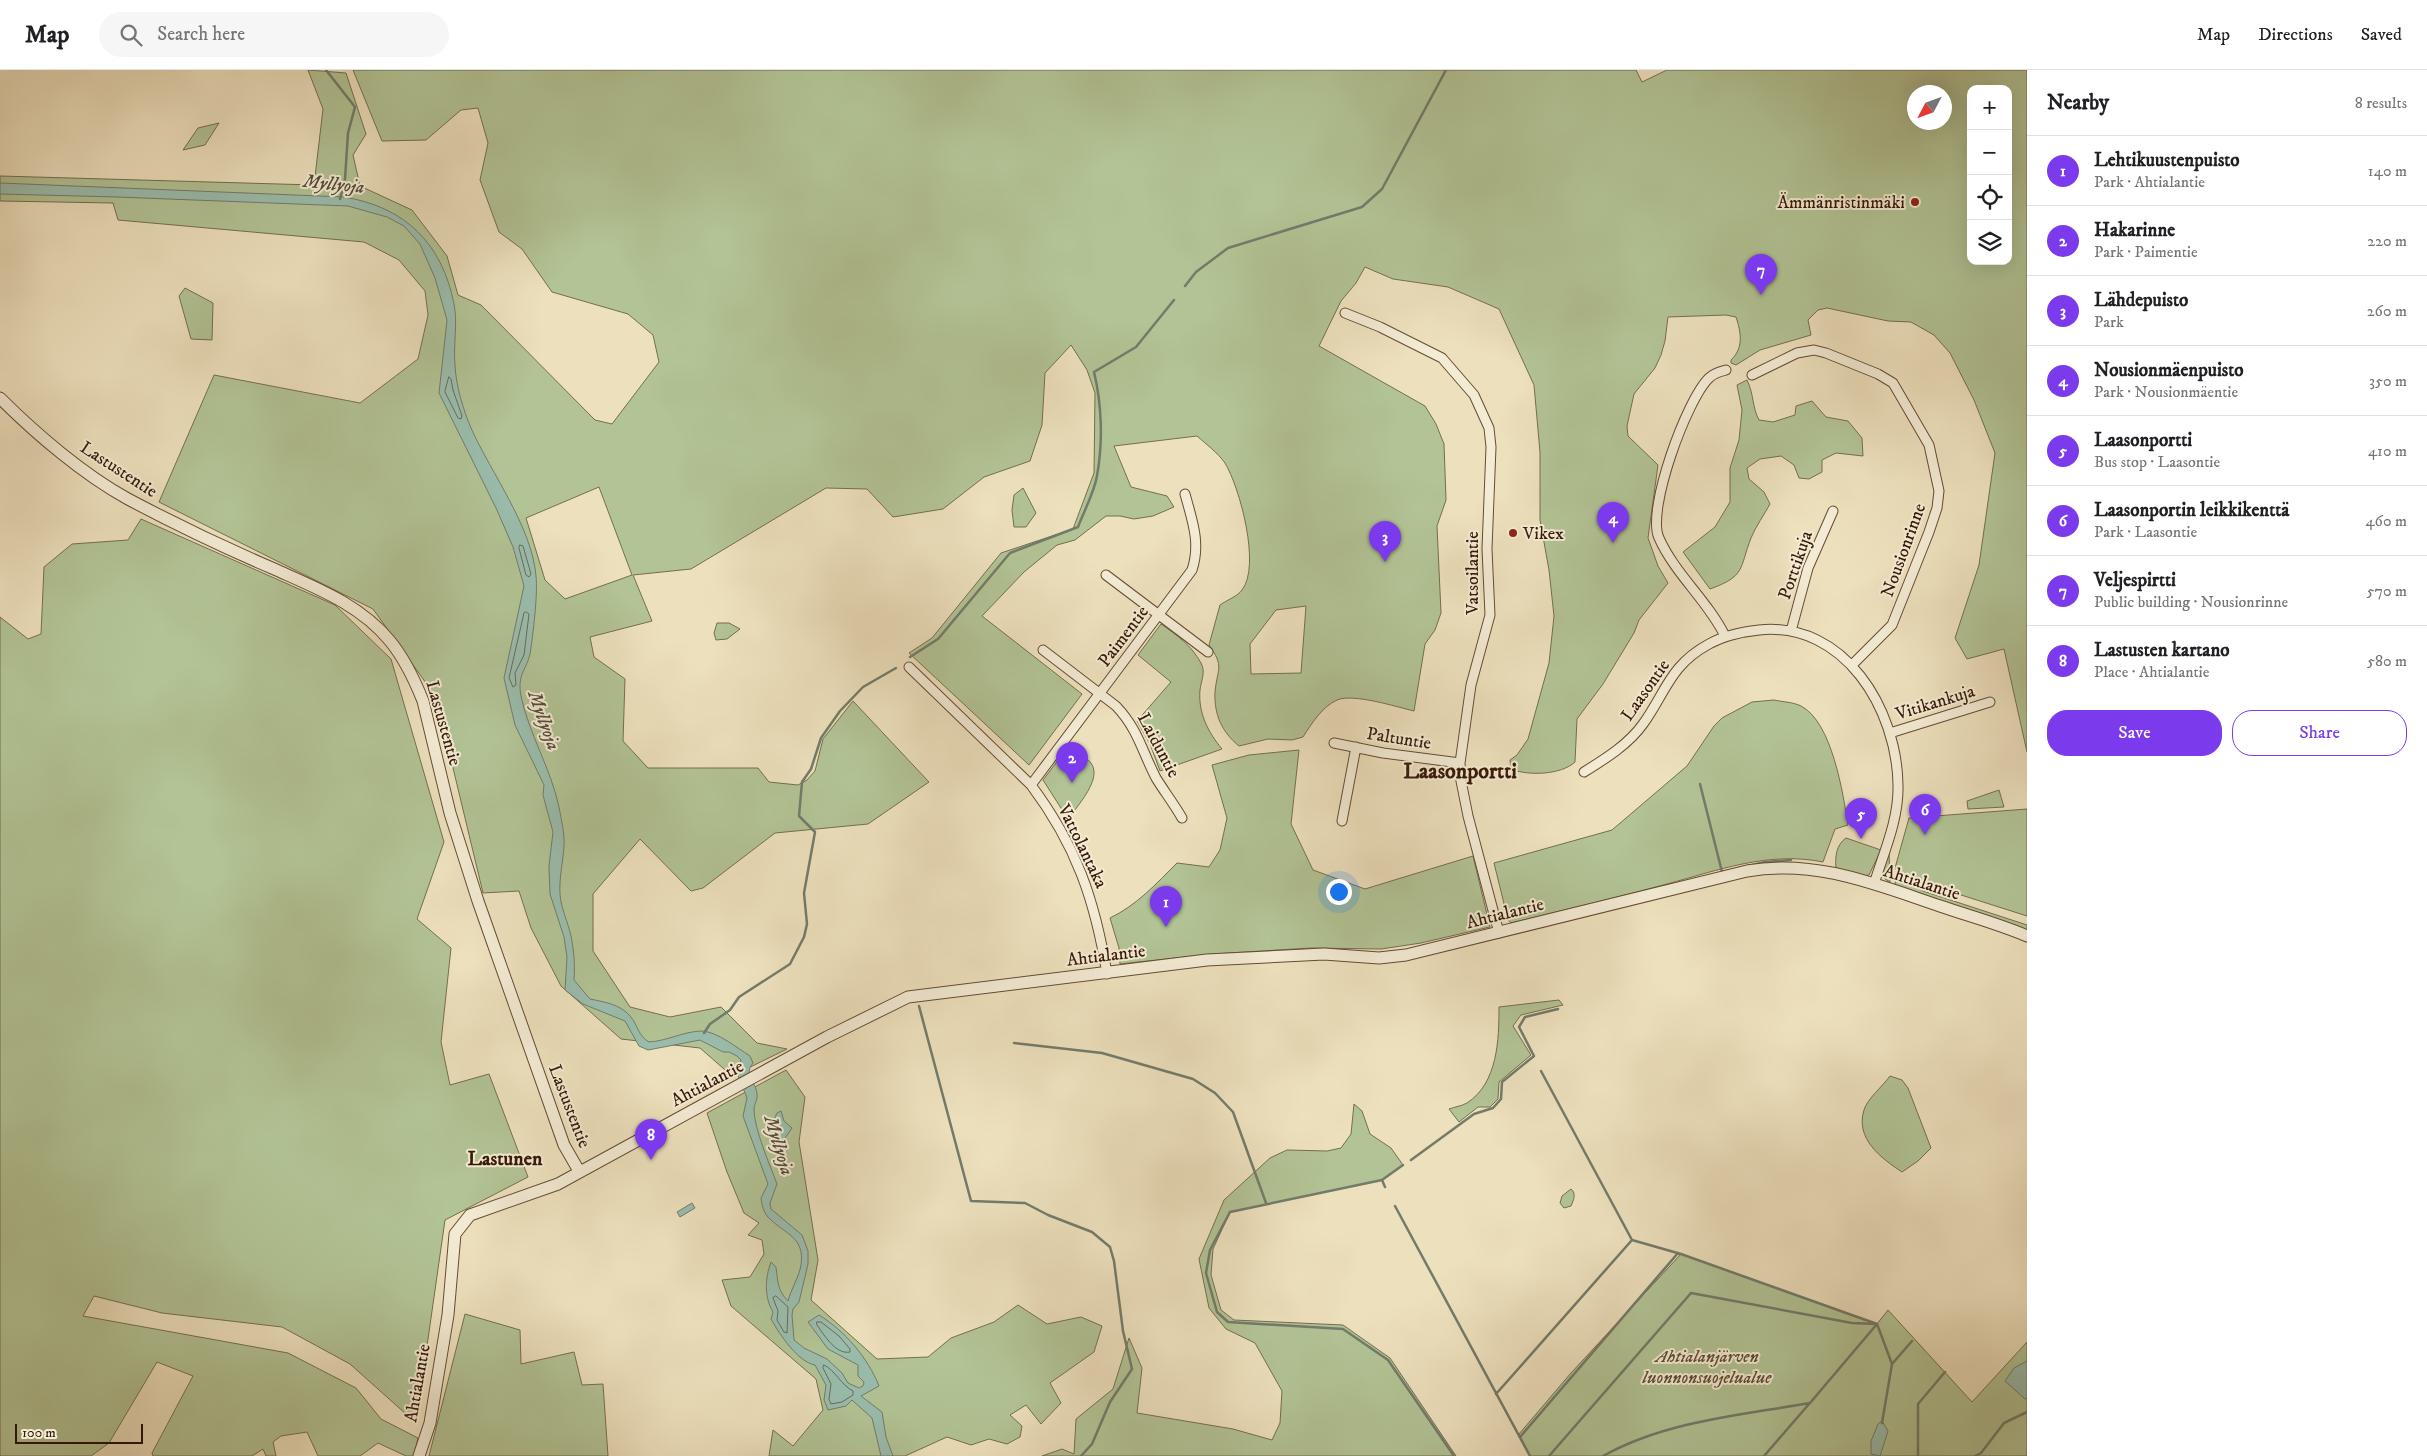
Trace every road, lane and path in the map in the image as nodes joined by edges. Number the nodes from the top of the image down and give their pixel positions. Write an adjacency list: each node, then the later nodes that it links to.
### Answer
1 (1344, 313): 20 (street, Vatsoilantie)
2 (1726, 370): 10 (street)
3 (1752, 375): 13 (street, Nousionrinne)
4 (0, 398): 29 (street, Lastustentie)
5 (1184, 494): 8 (street, Paimentie)
6 (1833, 511): 9 (street, Porttikuja)
7 (1106, 575): 8 (street)
8 (1160, 615): 12 (street); 15 (street, Paimentie)
9 (1791, 631): 10 (street, Laasontie); 13 (street, Laasontie)
10 (1725, 636): 21 (street, Laasontie)
11 (1043, 650): 15 (street, Laiduntie)
12 (1208, 652)
13 (1852, 666): 17 (street, Laasontie)
14 (909, 667): 22 (street, Vattolantaka)
15 (1100, 693): 22 (street, Paimentie); 23 (street, Laiduntie)
16 (1990, 702): 17 (street, Vitikankuja)
17 (1890, 733): 25 (street, Laasontie)
18 (1334, 743): 19 (street, Paltuntie)
19 (1356, 747): 20 (street, Paltuntie); 24 (street)
20 (1460, 763): 26 (street, Vatsoilantie)
21 (1584, 772)
22 (1031, 785): 28 (street, Vattolantaka)
23 (1182, 818)
24 (1342, 821)
25 (1874, 884): 26 (street, Ahtialantie); 27 (street, Ahtialantie)
26 (1499, 933): 28 (street, Ahtialantie)
27 (2027, 936)
28 (1107, 974): 29 (street, Ahtialantie)
29 (579, 1171): 30 (street, Ahtialantie)
30 (420, 1456)

